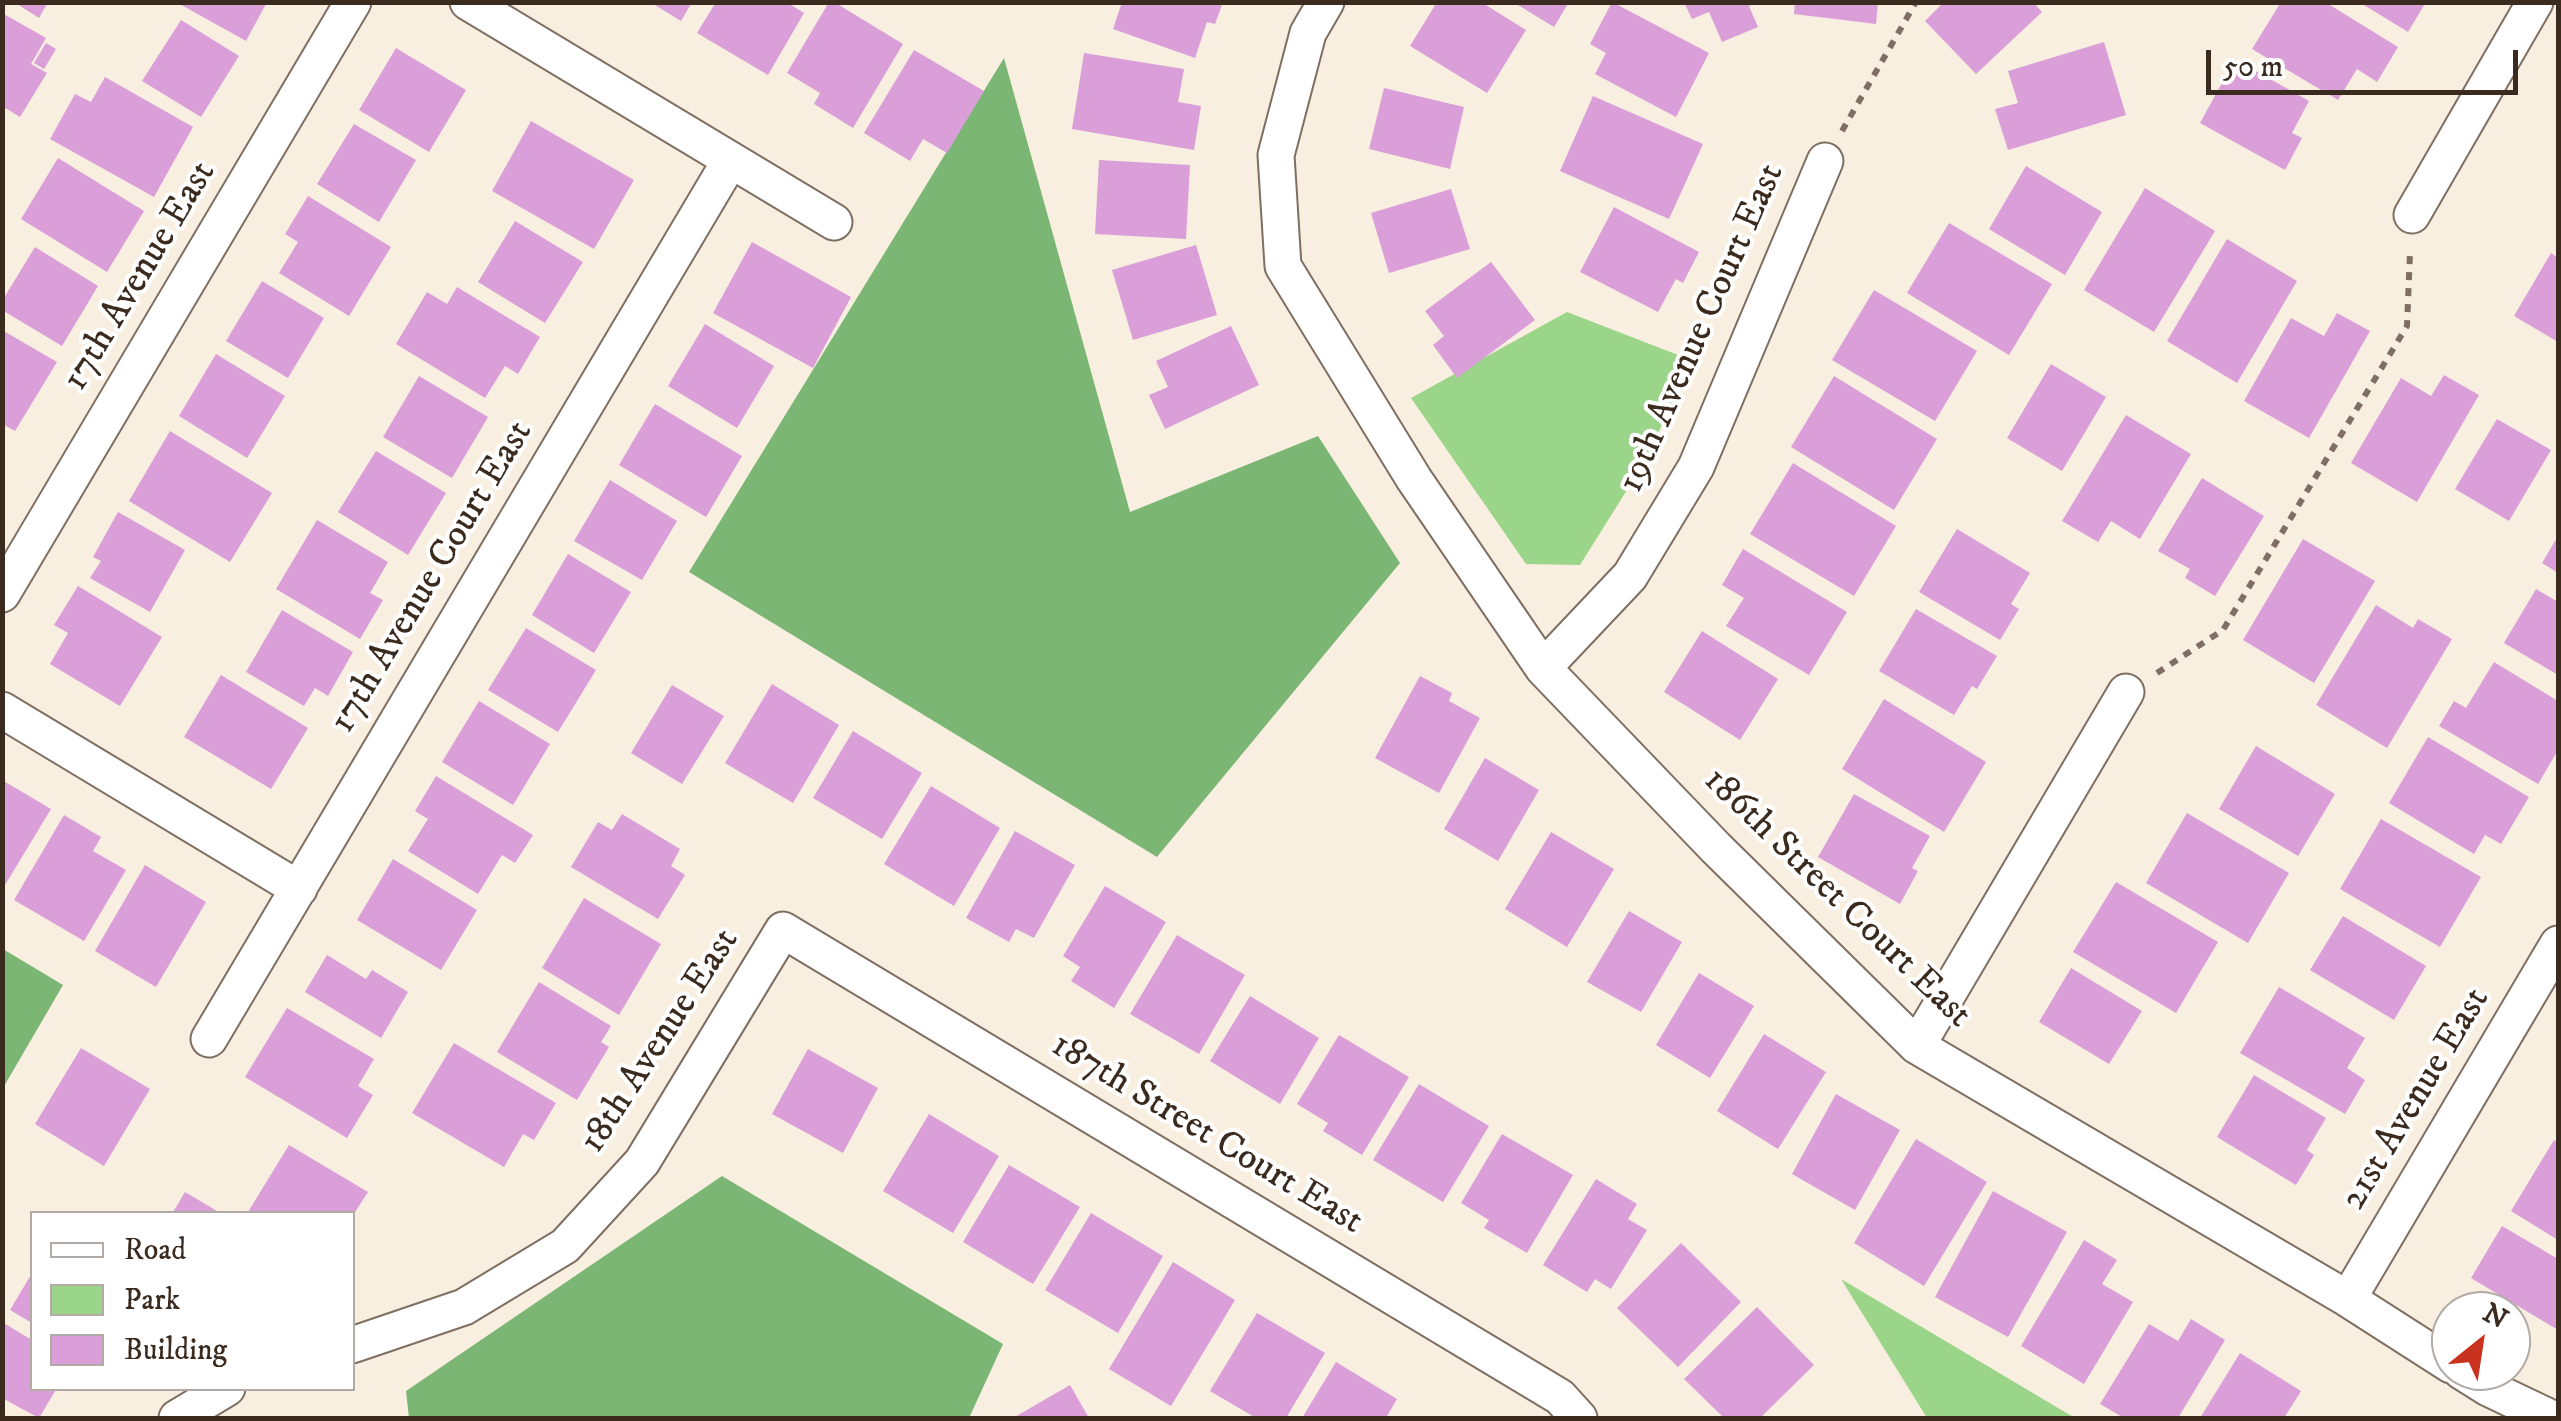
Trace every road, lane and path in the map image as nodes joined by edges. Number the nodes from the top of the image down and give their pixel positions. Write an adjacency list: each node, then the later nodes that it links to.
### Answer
1 (353, 2): 10 (street, 17th Avenue East)
2 (468, 2): 6 (street)
3 (1326, 2): 11 (street, 186th Street Court East)
4 (1916, 2): 7 (path)
5 (2535, 2): 8 (street)
6 (730, 161): 9 (street); 14 (street, 17th Avenue Court East)
7 (1825, 161): 11 (street, 19th Avenue Court East)
8 (2412, 215): 12 (path)
9 (834, 222)
10 (2, 594)
11 (1543, 668): 18 (street, 186th Street Court East)
12 (2126, 692): 18 (street)
13 (2, 710): 14 (street)
14 (299, 889): 17 (street, 17th Avenue Court East)
15 (784, 930): 20 (street, 18th Avenue East); 25 (street, 187th Street Court East)
16 (2558, 944): 19 (street, 21st Avenue East)
17 (209, 1039)
18 (1917, 1046): 19 (street, 186th Street Court East)
19 (2348, 1299): 21 (street, 186th Street Court East)
20 (355, 1344)
21 (2431, 1351)
22 (222, 1391): 24 (street)
23 (2494, 1391): 26 (street)
24 (176, 1418)
25 (1579, 1418)
26 (2551, 1418)

